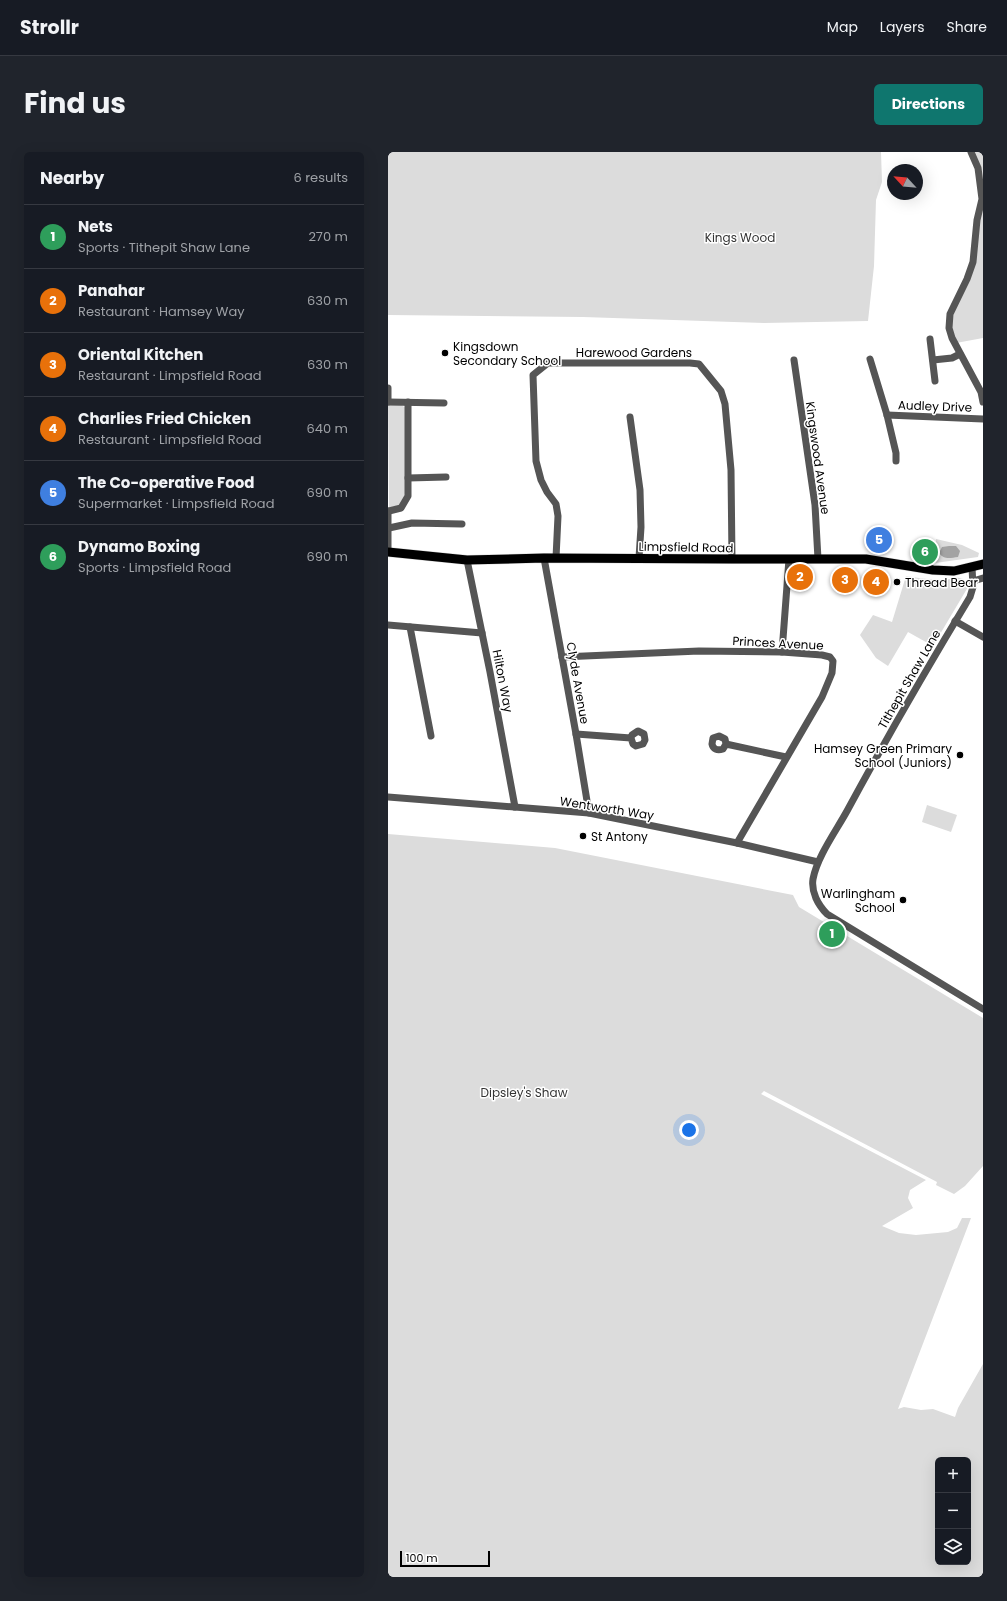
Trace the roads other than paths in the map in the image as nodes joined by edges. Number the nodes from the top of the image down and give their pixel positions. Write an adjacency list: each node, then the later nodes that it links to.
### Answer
1 (971, 152): 3 (street)
2 (930, 340): 6 (street)
3 (960, 354): 6 (street); 9 (street)
4 (870, 359): 14 (street, Audley Drive)
5 (794, 360): 28 (street, Kingswood Avenue)
6 (932, 360): 7 (street)
7 (935, 381)
8 (388, 388): 10 (street)
9 (982, 392): 12 (street)
10 (388, 402): 11 (street)
11 (408, 402): 13 (street); 19 (street)
12 (983, 402)
13 (444, 403)
14 (887, 415): 16 (street, Audley Drive); 17 (street, Audley Drive)
15 (630, 417): 26 (street)
16 (983, 419)
17 (896, 461)
18 (446, 477): 19 (street)
19 (408, 478): 20 (street)
20 (388, 511): 22 (street)
21 (457, 527): 22 (street)
22 (389, 528): 23 (street)
23 (388, 552): 29 (main road, Limpsfield Road)
24 (544, 558): 25 (main road, Limpsfield Road); 29 (main road, Limpsfield Road); 41 (street, Clyde Avenue)
25 (556, 558): 26 (main road, Limpsfield Road); 30 (street, Harewood Gardens)
26 (639, 558): 30 (main road, Limpsfield Road)
27 (789, 559): 28 (main road, Limpsfield Road); 30 (main road, Limpsfield Road); 40 (street)
28 (818, 559): 32 (main road, Limpsfield Road)
29 (467, 560): 38 (street, Hilton Way)
30 (732, 560)
31 (983, 564): 32 (main road, Limpsfield Road)
32 (972, 567): 34 (street, Tithepit Shaw Lane)
33 (983, 578): 34 (street)
34 (973, 581): 35 (street, Tithepit Shaw Lane)
35 (955, 621): 39 (street); 51 (street, Tithepit Shaw Lane)
36 (388, 625): 37 (street)
37 (410, 627): 38 (street); 43 (street)
38 (482, 633): 48 (street, Hilton Way)
39 (983, 637)
40 (782, 652): 41 (street, Princes Avenue); 46 (street, Princes Avenue)
41 (562, 657): 42 (street, Clyde Avenue)
42 (576, 734): 44 (street); 49 (street, Clyde Avenue)
43 (431, 736)
44 (631, 738)
45 (726, 744): 46 (street)
46 (786, 757): 50 (street, Princes Avenue)
47 (388, 797): 48 (street, Wentworth Way)
48 (515, 807): 49 (street, Wentworth Way)
49 (589, 813): 50 (street, Wentworth Way)
50 (737, 843): 51 (street, Wentworth Way)
51 (818, 862): 52 (street, Tithepit Shaw Lane)
52 (983, 1009)

